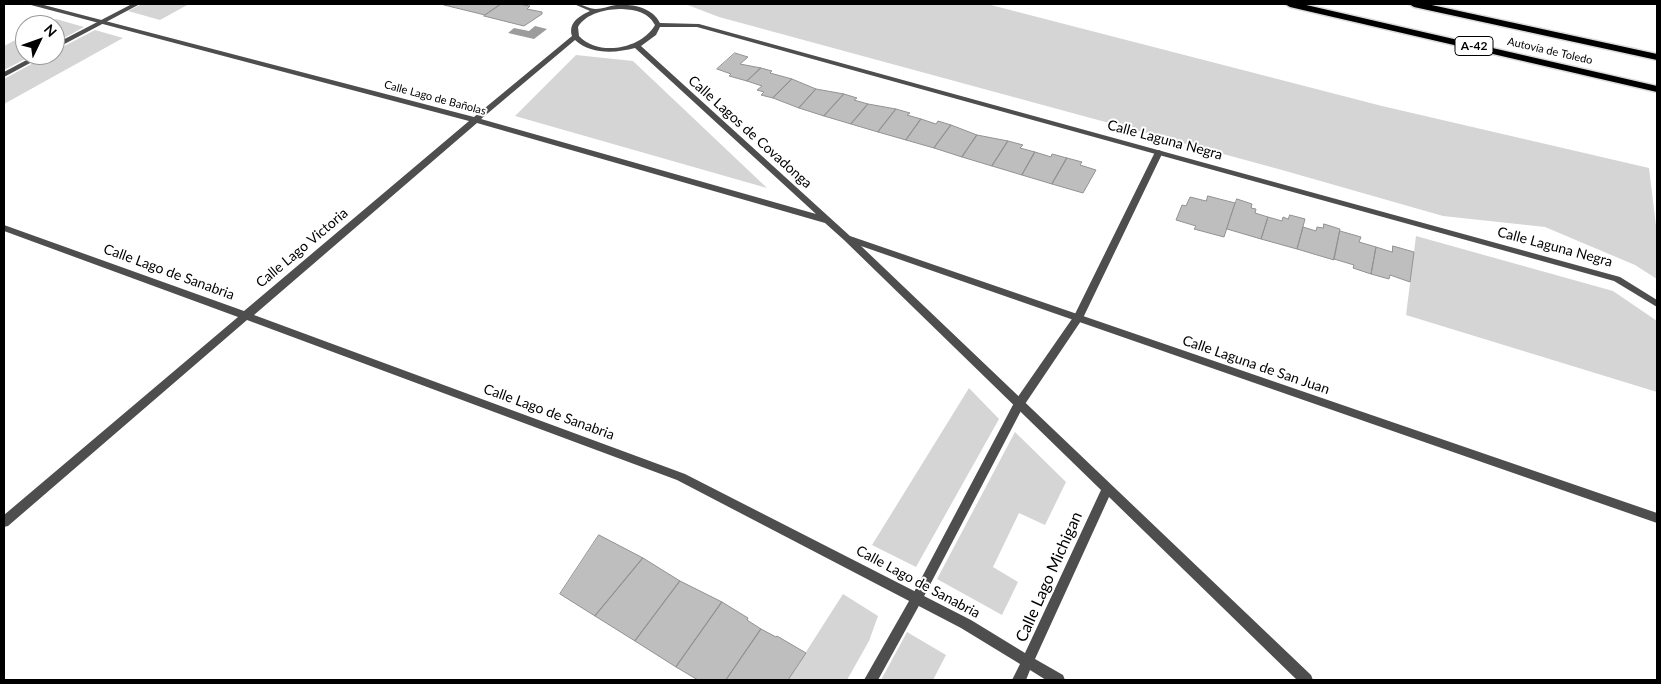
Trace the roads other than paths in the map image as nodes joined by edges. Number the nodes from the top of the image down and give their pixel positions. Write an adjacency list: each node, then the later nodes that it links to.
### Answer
1 (33, 4): 7 (street, Calle Lago de Bañolas)
2 (136, 4): 7 (street)
3 (577, 4): 6 (street)
4 (1290, 4): 15 (highway, Autovía de Toledo / A-42)
5 (1414, 4): 12 (highway, Autovía de Toledo / A-42)
6 (595, 11): 8 (street); 9 (street)
7 (101, 23): 10 (street); 16 (street, Calle Lago de Bañolas)
8 (658, 25): 11 (street); 17 (street, Calle Laguna Negra)
9 (575, 37): 11 (street); 16 (street, Calle Lago Victoria)
10 (65, 42)
11 (636, 45): 18 (street, Calle Lagos de Covadonga)
12 (1657, 57)
13 (22, 65): 14 (street)
14 (4, 74)
15 (1657, 89)
16 (475, 120): 18 (street, Calle Lago de Bañolas); 22 (street, Calle Lago Victoria)
17 (1159, 152): 21 (street, Calle Laguna Negra); 23 (street)
18 (829, 221): 20 (street, Calle Lagos de Covadonga)
19 (4, 228): 22 (street, Calle Lago de Sanabria)
20 (847, 238): 23 (street, Calle Laguna de San Juan); 24 (street)
21 (1657, 304)
22 (244, 315): 27 (street, Calle Lago Victoria); 28 (street, Calle Lago de Sanabria)
23 (1078, 318): 24 (street); 26 (street, Calle Laguna de San Juan)
24 (1019, 404): 25 (street); 28 (street)
25 (1107, 488): 29 (street, Calle Lago Michigan); 33 (street)
26 (1657, 518)
27 (4, 522)
28 (917, 598): 29 (street, Calle Lago de Sanabria); 30 (street)
29 (1028, 661): 31 (street, Calle Lago Michigan); 32 (street, Calle Lago de Sanabria)
30 (871, 680)
31 (1019, 680)
32 (1058, 680)
33 (1306, 680)

